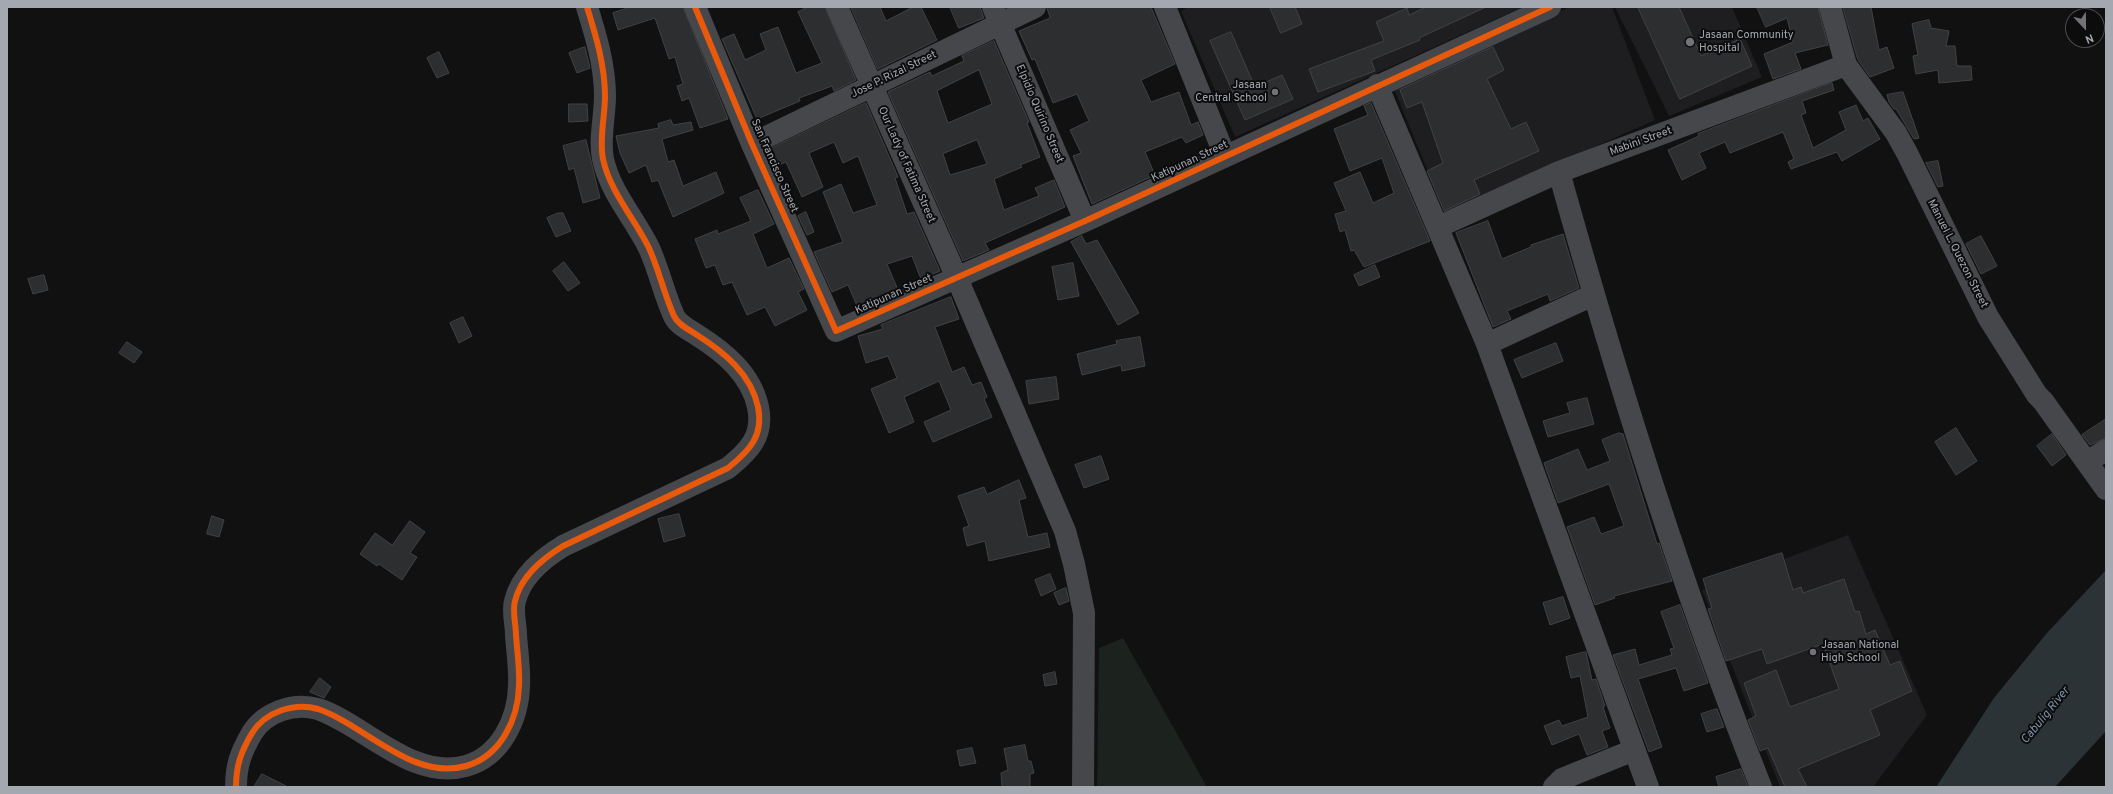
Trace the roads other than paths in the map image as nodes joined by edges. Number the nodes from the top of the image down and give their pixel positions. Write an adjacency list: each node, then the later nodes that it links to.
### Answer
1 (587, 7): 25 (street)
2 (695, 7): 12 (street, San Francisco Street)
3 (837, 7): 10 (street, Our Lady of Fatima Street)
4 (1035, 7): 8 (street, Jose P. Rizal Street)
5 (1165, 7): 13 (street)
6 (1550, 7): 11 (street, Katipunan Street)
7 (1830, 7): 9 (street, Manuel L. Quezon Street)
8 (996, 15): 10 (street, Jose P. Rizal Street); 15 (street, Elpidio Quirino Street)
9 (1846, 65): 14 (street, Mabini Street); 22 (street, Manuel L. Quezon Street)
10 (872, 86): 12 (street, Jose P. Rizal Street); 17 (street, Our Lady of Fatima Street)
11 (1377, 86): 13 (street, Katipunan Street); 16 (street)
12 (752, 144): 19 (street, San Francisco Street)
13 (1225, 156): 15 (street, Katipunan Street)
14 (1559, 172): 16 (street, Mabini Street); 18 (street)
15 (1086, 221): 17 (street, Katipunan Street)
16 (1438, 227): 20 (street)
17 (957, 278): 19 (street, Katipunan Street); 26 (street, Our Lady of Fatima Street)
18 (1593, 295): 20 (street); 29 (street)
19 (836, 331)
20 (1487, 344): 24 (street)
21 (2106, 450): 22 (street)
22 (2087, 462): 23 (street, Manuel L. Quezon Street)
23 (2106, 489)
24 (1634, 750): 27 (street); 28 (street)
25 (236, 787)
26 (1083, 787)
27 (1554, 787)
28 (1648, 787)
29 (1761, 787)

